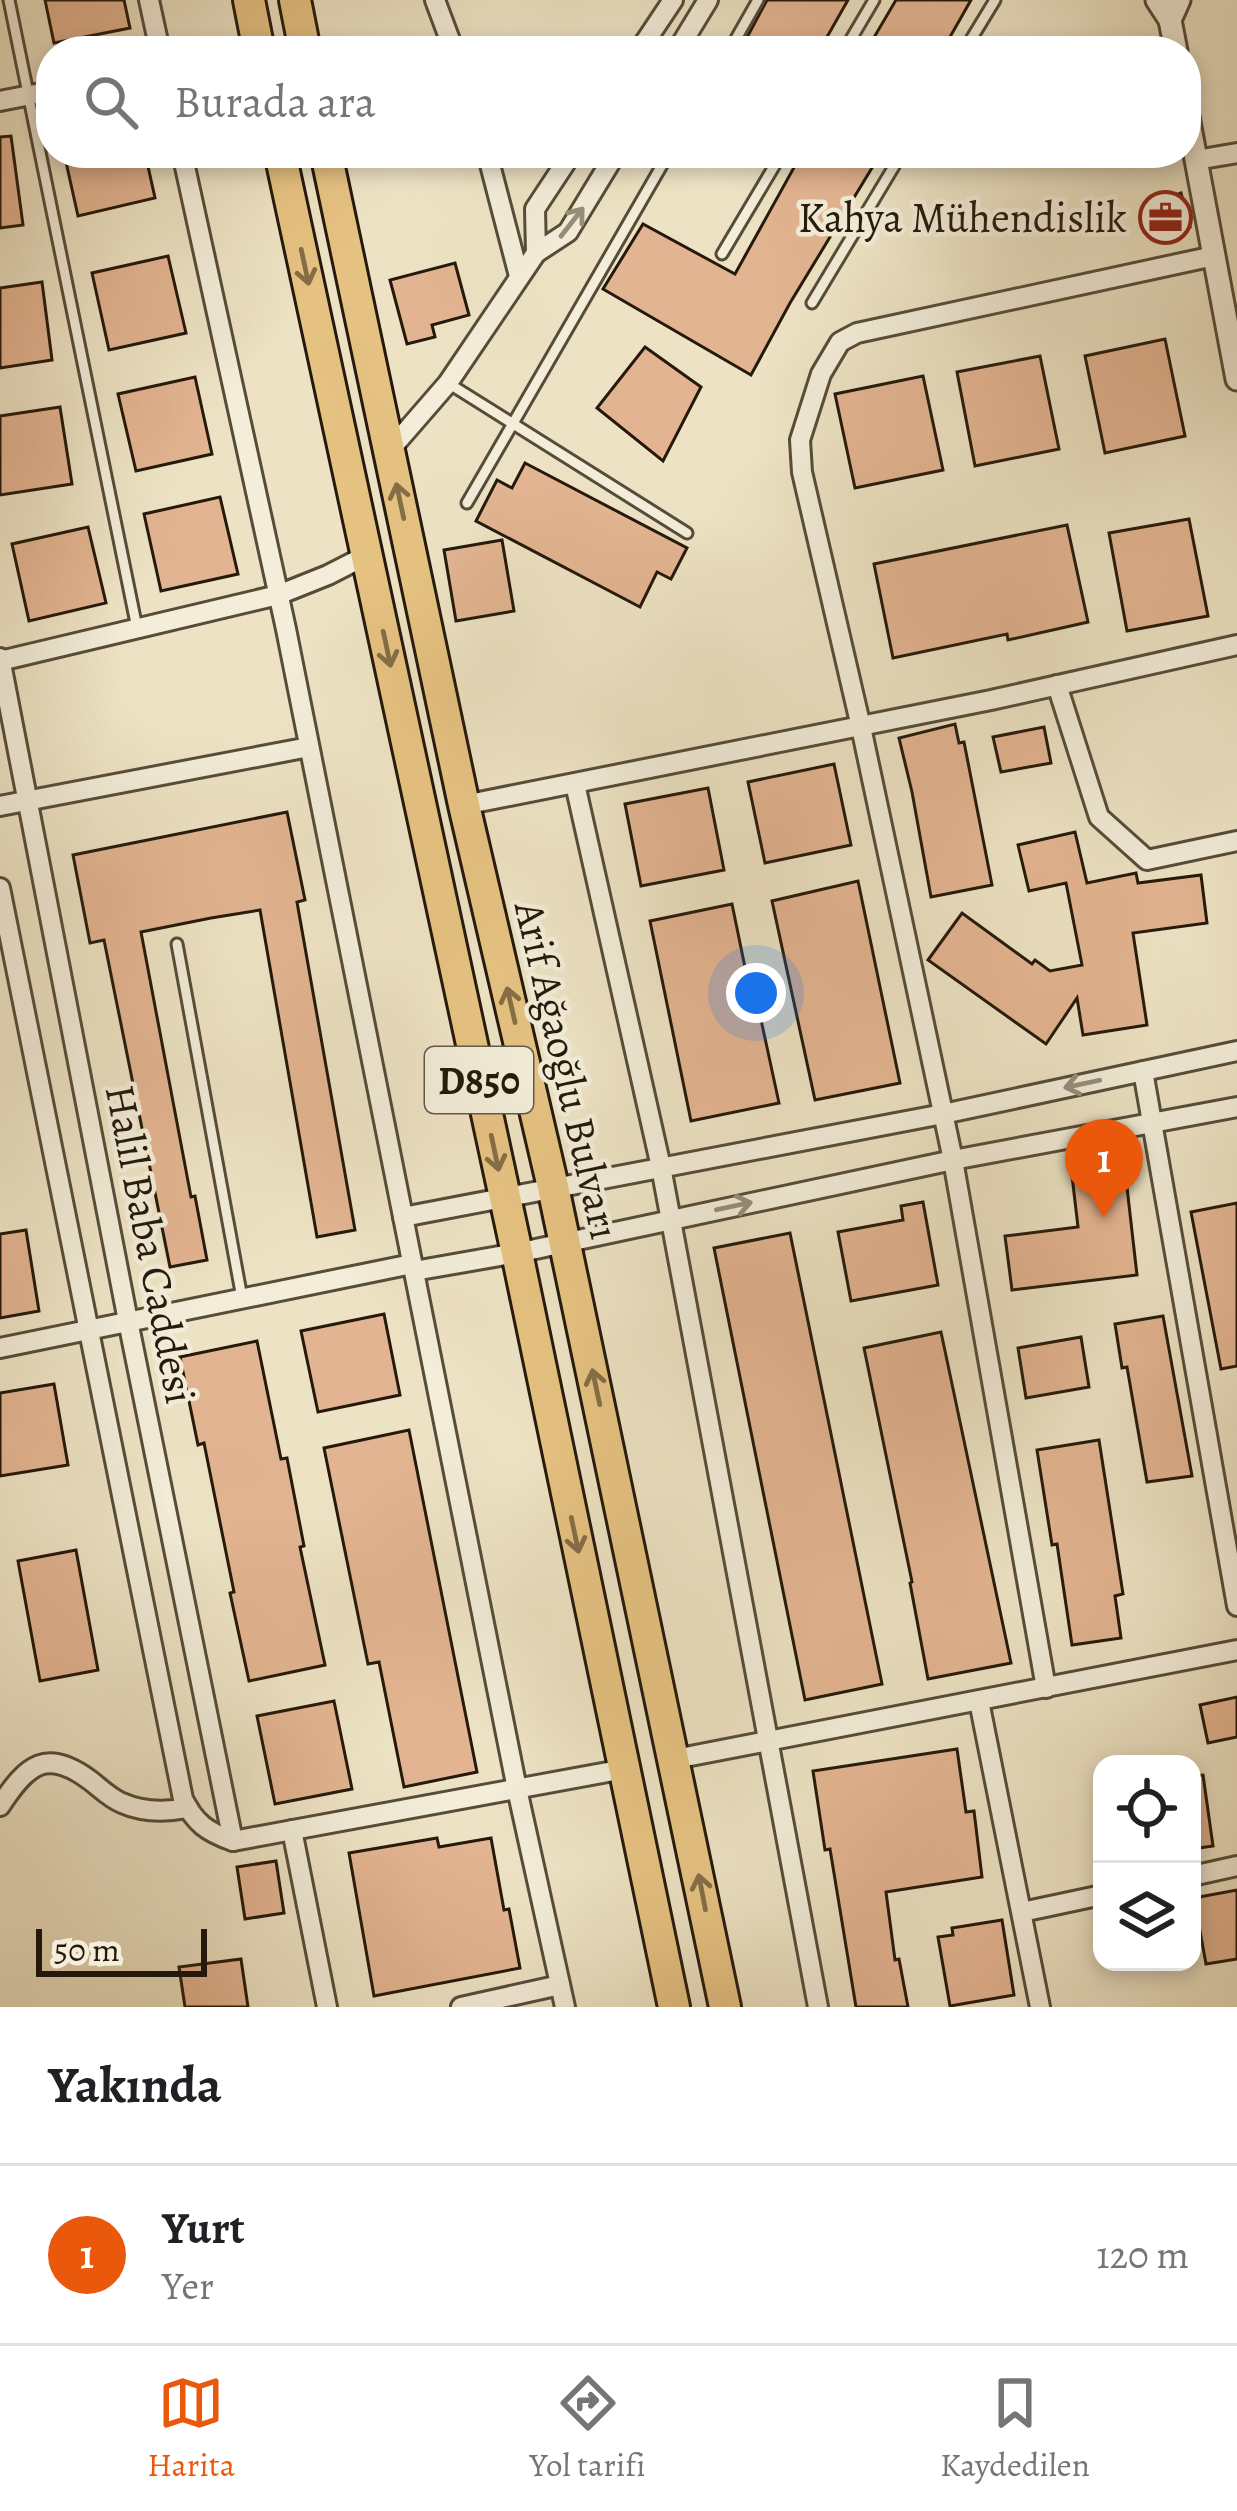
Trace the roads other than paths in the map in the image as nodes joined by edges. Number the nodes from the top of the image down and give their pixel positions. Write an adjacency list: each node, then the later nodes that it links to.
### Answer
1 (9, 0): 23 (lane)
2 (149, 0): 12 (street)
3 (249, 0): 13 (highway)
4 (295, 0): 14 (highway)
5 (673, 0): 16 (street)
6 (708, 0): 17 (street)
7 (758, 0): 18 (lane)
8 (874, 0): 19 (lane)
9 (994, 0): 20 (lane)
10 (439, 1): 15 (street)
11 (1169, 6): 21 (street)
12 (157, 36)
13 (256, 36)
14 (302, 36)
15 (450, 36)
16 (649, 36)
17 (686, 36)
18 (737, 36)
19 (853, 36)
20 (973, 36)
21 (1173, 36)
22 (36, 94): 23 (street)
23 (29, 95): 24 (street); 25 (lane)
24 (0, 101)
25 (36, 130)
26 (1237, 152): 27 (street)
27 (1201, 159)
28 (44, 168): 52 (lane)
29 (185, 168): 51 (street)
30 (283, 168): 50 (highway, Arif Ağaoğlu Bulvarı / D850, one-way to 50)
31 (329, 168): 47 (highway, Arif Ağaoğlu Bulvarı / D850)
32 (491, 168): 42 (street)
33 (562, 168): 39 (street)
34 (607, 168): 39 (street, one-way to 34)
35 (660, 168): 46 (lane)
36 (773, 168): 40 (lane)
37 (893, 168): 43 (lane)
38 (1198, 168): 41 (street)
39 (536, 253): 42 (street)
40 (722, 254)
41 (1214, 256): 44 (street); 56 (street)
42 (520, 276): 45 (street)
43 (812, 303)
44 (1237, 379)
45 (448, 383): 46 (lane); 47 (street)
46 (512, 424): 48 (lane); 49 (lane)
47 (389, 451): 60 (highway, Arif Ağaoğlu Bulvarı / D850, one-way to 47)
48 (466, 503)
49 (687, 533)
50 (367, 555): 51 (street, Halil Baba Caddesi); 73 (highway, Arif Ağaoğlu Bulvarı / D850, one-way to 73)
51 (278, 595): 52 (street, Halil Baba Caddesi); 57 (street)
52 (137, 628): 54 (street, Halil Baba Caddesi)
53 (1237, 645): 55 (street)
54 (0, 660): 59 (street, Halil Baba Caddesi)
55 (1057, 685): 56 (street); 62 (street)
56 (860, 727): 58 (street); 68 (street)
57 (310, 747): 59 (street); 74 (street)
58 (575, 784): 60 (street); 71 (street)
59 (28, 800): 61 (street); 80 (street, Halil Baba Caddesi)
60 (464, 805): 72 (highway, Arif Ağaoğlu Bulvarı / D850, one-way to 60)
61 (0, 806)
62 (1237, 841)
63 (0, 888): 81 (street)
64 (177, 944): 79 (lane)
65 (1237, 1051): 66 (street)
66 (1143, 1071): 68 (street, one-way to 68); 69 (street)
67 (1237, 1107): 69 (street)
68 (943, 1114): 70 (street); 71 (street)
69 (1152, 1123): 70 (street); 83 (street)
70 (953, 1160): 75 (street, one-way to 70); 85 (street)
71 (661, 1167): 72 (street); 75 (street)
72 (554, 1186): 73 (street); 76 (highway, Arif Ağaoğlu Bulvarı / D850)
73 (505, 1198): 74 (street); 77 (highway, Arif Ağaoğlu Bulvarı / D850)
74 (403, 1217): 78 (street)
75 (669, 1219): 76 (street); 87 (street)
76 (566, 1242): 77 (street); 88 (highway, Arif Ağaoğlu Bulvarı / D850, one-way to 76)
77 (517, 1252): 78 (street); 89 (highway, Arif Ağaoğlu Bulvarı / D850, one-way to 89)
78 (413, 1267): 79 (street); 90 (street)
79 (242, 1298): 80 (street)
80 (128, 1321): 81 (street); 94 (street, Halil Baba Caddesi)
81 (90, 1329): 82 (street); 92 (street)
82 (0, 1348)
83 (1237, 1606)
84 (1237, 1650): 85 (street)
85 (1046, 1688): 86 (street)
86 (979, 1701): 87 (street); 98 (street)
87 (768, 1740): 88 (street); 105 (street)
88 (675, 1759): 104 (highway, Arif Ağaoğlu Bulvarı / D850, one-way to 88)
89 (624, 1769): 90 (street); 103 (highway, Arif Ağaoğlu Bulvarı / D850)
90 (517, 1789): 93 (street); 99 (street)
91 (0, 1805): 92 (street)
92 (188, 1808): 94 (street)
93 (292, 1830): 94 (street); 100 (street)
94 (233, 1841)
95 (1237, 1866): 96 (street)
96 (1201, 1874)
97 (1093, 1897): 98 (street)
98 (1022, 1912): 106 (street)
99 (560, 1985): 101 (street); 102 (street)
100 (327, 2007)
101 (461, 2007)
102 (565, 2007)
103 (674, 2007)
104 (725, 2007)
105 (818, 2007)
106 (1040, 2007)

